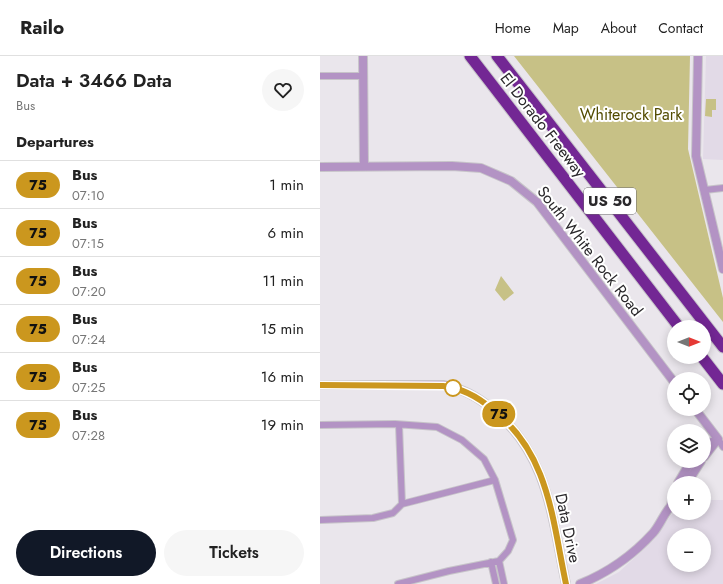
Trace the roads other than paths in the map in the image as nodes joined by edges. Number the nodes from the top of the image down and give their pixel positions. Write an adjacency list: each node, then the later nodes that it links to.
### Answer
1 (363, 56): 6 (street)
2 (470, 56): 13 (highway, El Dorado Freeway / US 50)
3 (497, 56): 14 (highway, El Dorado Freeway / US 50)
4 (698, 56): 10 (street)
5 (320, 76): 6 (street)
6 (362, 76): 7 (street)
7 (364, 166): 8 (street, South White Rock Road); 16 (street, South White Rock Road)
8 (320, 167)
9 (723, 188): 10 (street)
10 (705, 190): 11 (street)
11 (720, 245): 12 (street)
12 (723, 269)
13 (674, 320)
14 (723, 347)
15 (707, 364): 17 (highway)
16 (667, 373)
17 (723, 384)
18 (320, 385): 33 (street, Data Drive)
19 (700, 416): 22 (street)
20 (320, 425): 21 (street)
21 (399, 425): 24 (street); 25 (street)
22 (721, 443): 23 (street)
23 (711, 451)
24 (495, 480): 25 (street); 28 (street)
25 (402, 504): 27 (street)
26 (667, 512): 34 (street)
27 (320, 520)
28 (499, 561): 29 (street); 32 (street)
29 (491, 562): 30 (street); 31 (street)
30 (398, 584)
31 (496, 584)
32 (504, 584)
33 (566, 584)
34 (580, 584)

